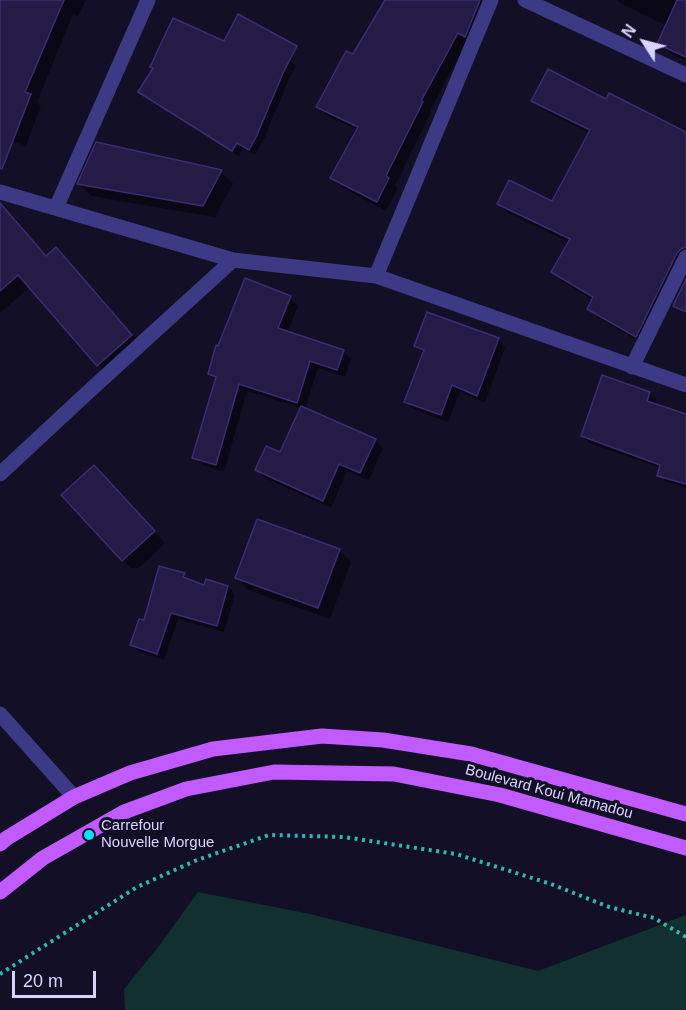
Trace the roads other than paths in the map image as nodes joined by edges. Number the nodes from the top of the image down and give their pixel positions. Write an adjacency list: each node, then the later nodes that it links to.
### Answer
1 (148, 0): 6 (street)
2 (491, 0): 9 (street)
3 (525, 0): 4 (street)
4 (686, 75)
5 (0, 192): 6 (street)
6 (56, 208): 8 (street)
7 (686, 257): 10 (street)
8 (233, 260): 9 (street); 12 (street)
9 (376, 276): 10 (street)
10 (632, 367): 11 (street)
11 (686, 386)
12 (0, 474)
13 (0, 714): 14 (street)
14 (74, 797): 15 (main road, Boulevard Koui Mamadou); 16 (main road, Boulevard Koui Mamadou)
15 (686, 814)
16 (0, 844)
17 (686, 848): 18 (main road, Boulevard Koui Mamadou)
18 (0, 892)

